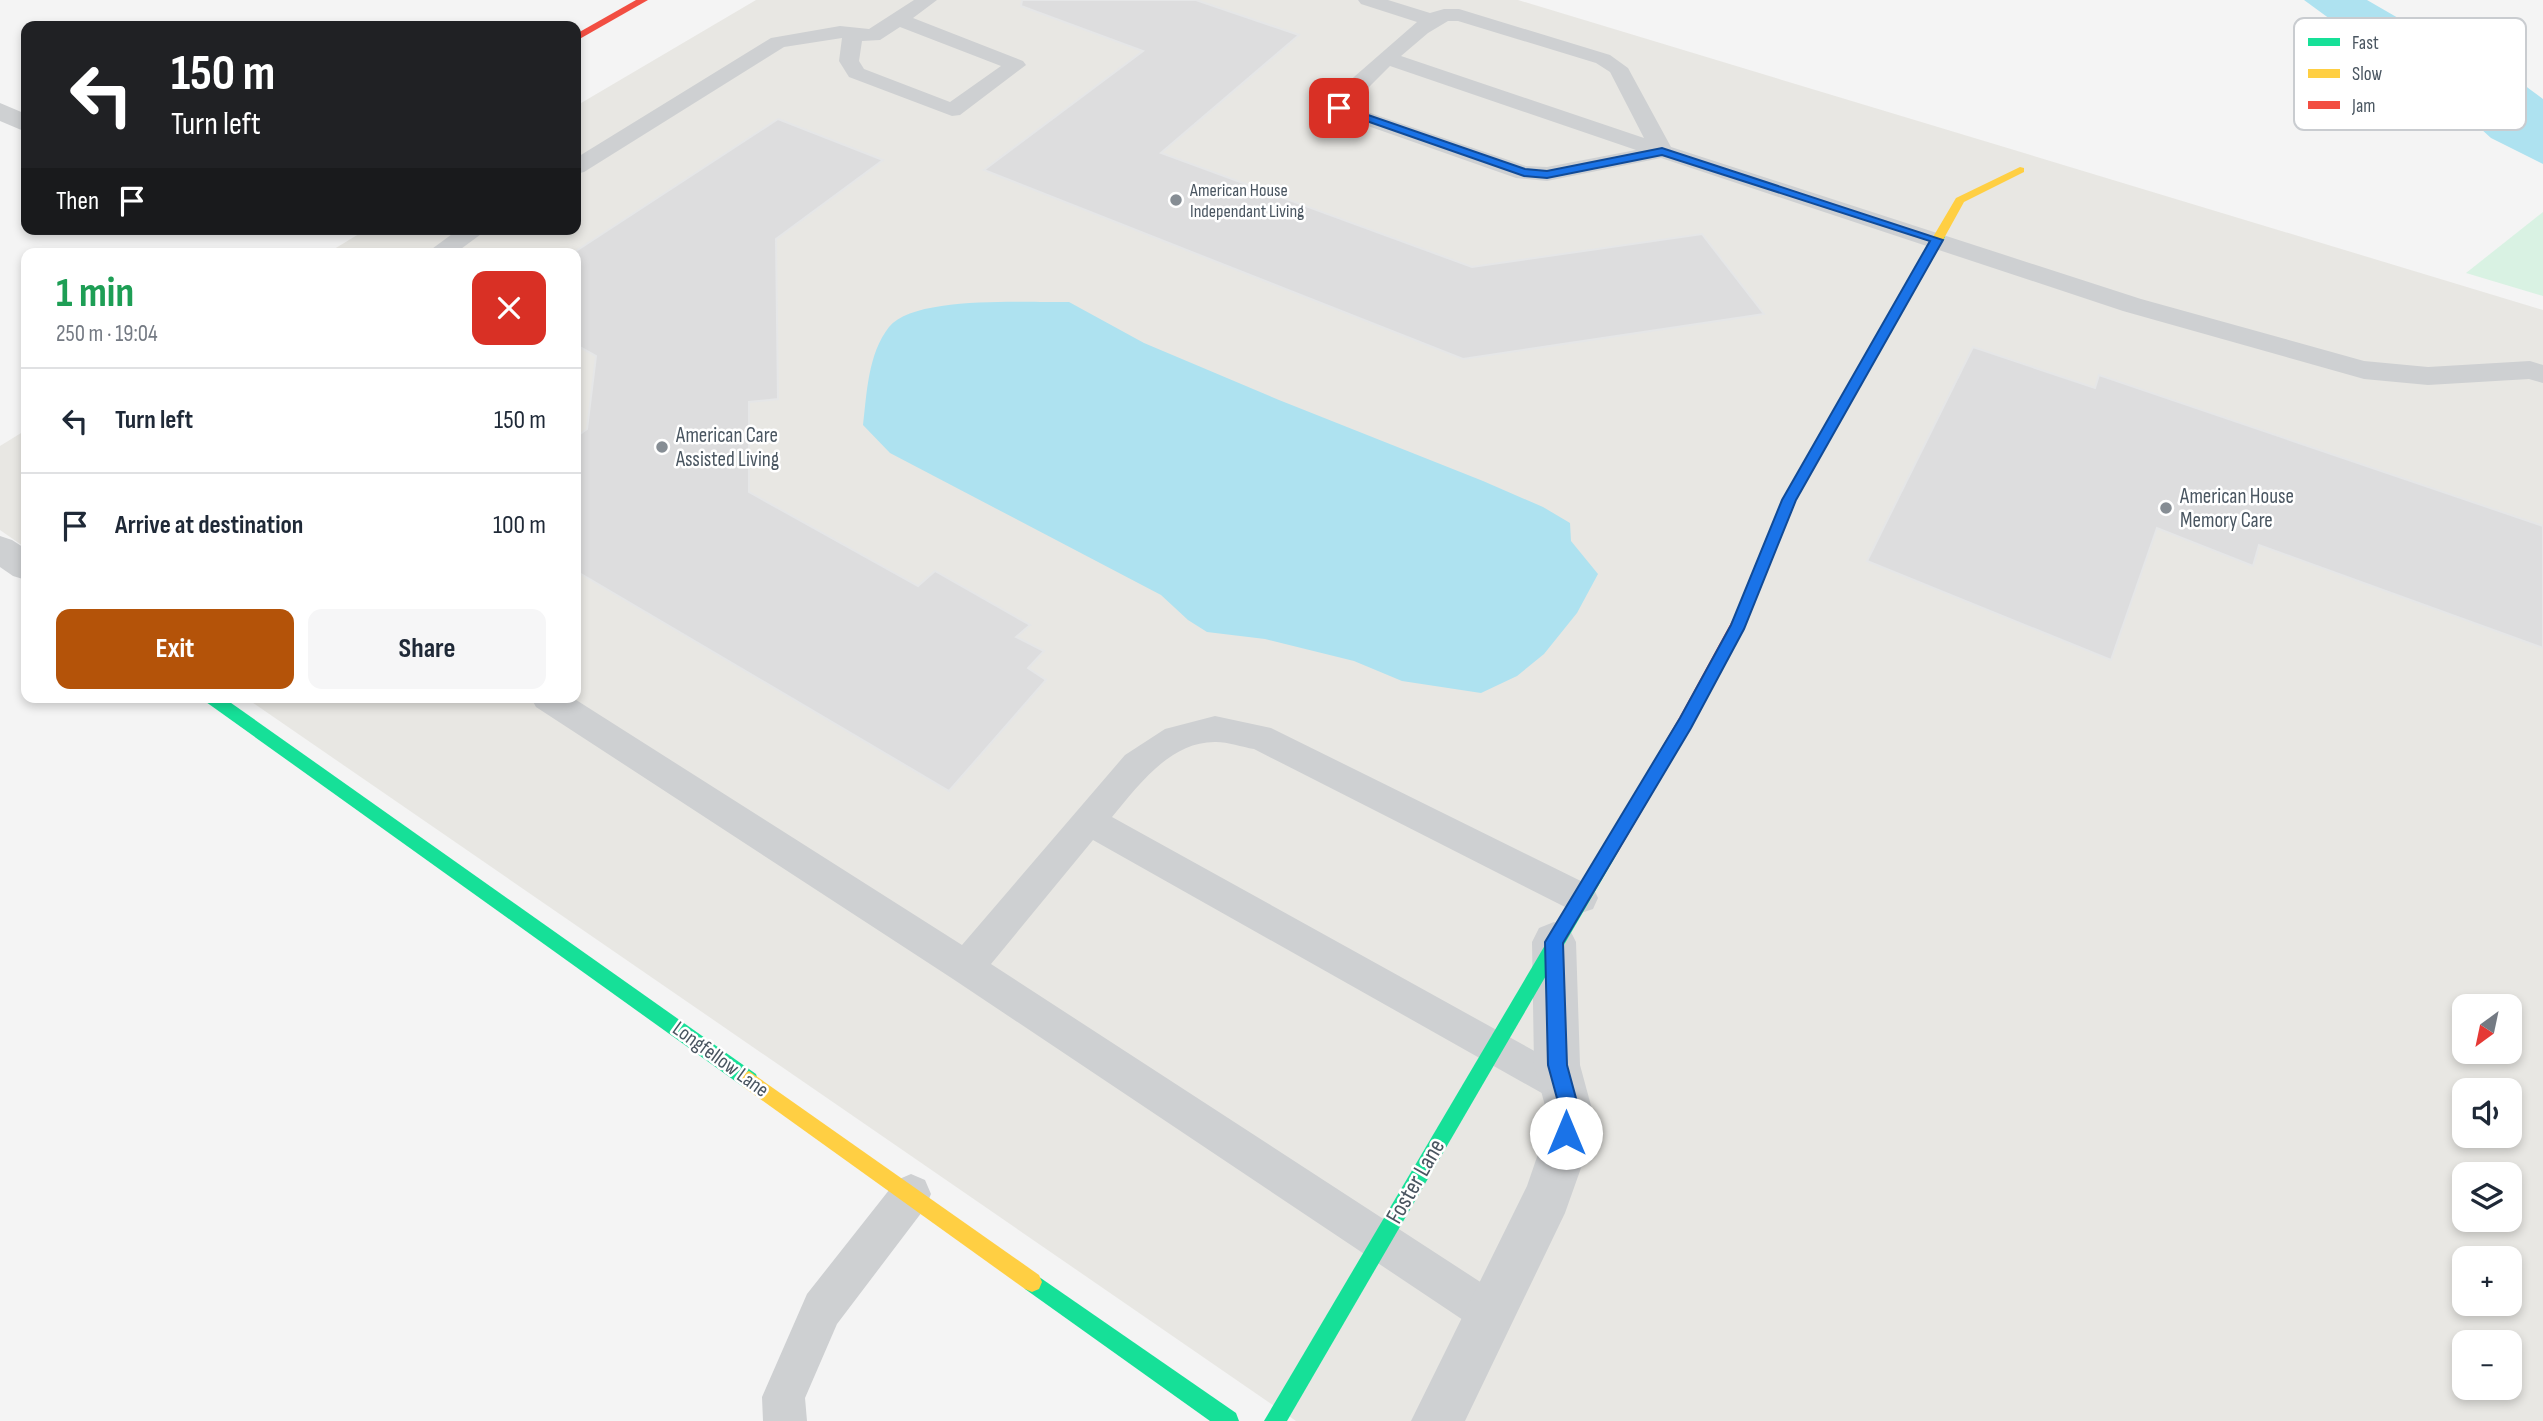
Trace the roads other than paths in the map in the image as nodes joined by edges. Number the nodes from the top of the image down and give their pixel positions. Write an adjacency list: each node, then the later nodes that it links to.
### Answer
1 (643, 0): 7 (street)
2 (928, 0): 4 (lane)
3 (1368, 0): 5 (lane)
4 (898, 19): 6 (lane); 6 (lane)
5 (1432, 20): 8 (lane); 11 (lane)
6 (853, 33): 12 (lane)
7 (581, 35)
8 (1388, 58): 11 (lane); 11 (lane)
9 (0, 111): 10 (street)
10 (21, 122)
11 (1662, 151): 15 (lane)
12 (581, 164)
13 (2020, 170): 15 (street, Foster Lane)
14 (467, 235): 16 (lane)
15 (1937, 240): 17 (lane); 23 (street, Foster Lane)
16 (446, 248)
17 (2543, 374)
18 (0, 549): 19 (street)
19 (21, 564)
20 (219, 703): 28 (street, Longfellow Lane)
21 (556, 703): 25 (lane)
22 (1089, 821): 23 (lane); 25 (lane); 26 (lane)
23 (1581, 898): 24 (street, Foster Lane)
24 (1554, 942): 26 (street, Foster Lane); 27 (street)
25 (966, 967): 29 (lane)
26 (1492, 1049): 27 (lane); 29 (street, Foster Lane)
27 (1563, 1087): 30 (street)
28 (911, 1194): 31 (lane); 32 (street, Longfellow Lane)
29 (1381, 1239): 30 (lane); 33 (street, Foster Lane)
30 (1490, 1313): 34 (street)
31 (785, 1421)
32 (1228, 1421)
33 (1275, 1421)
34 (1437, 1421)

